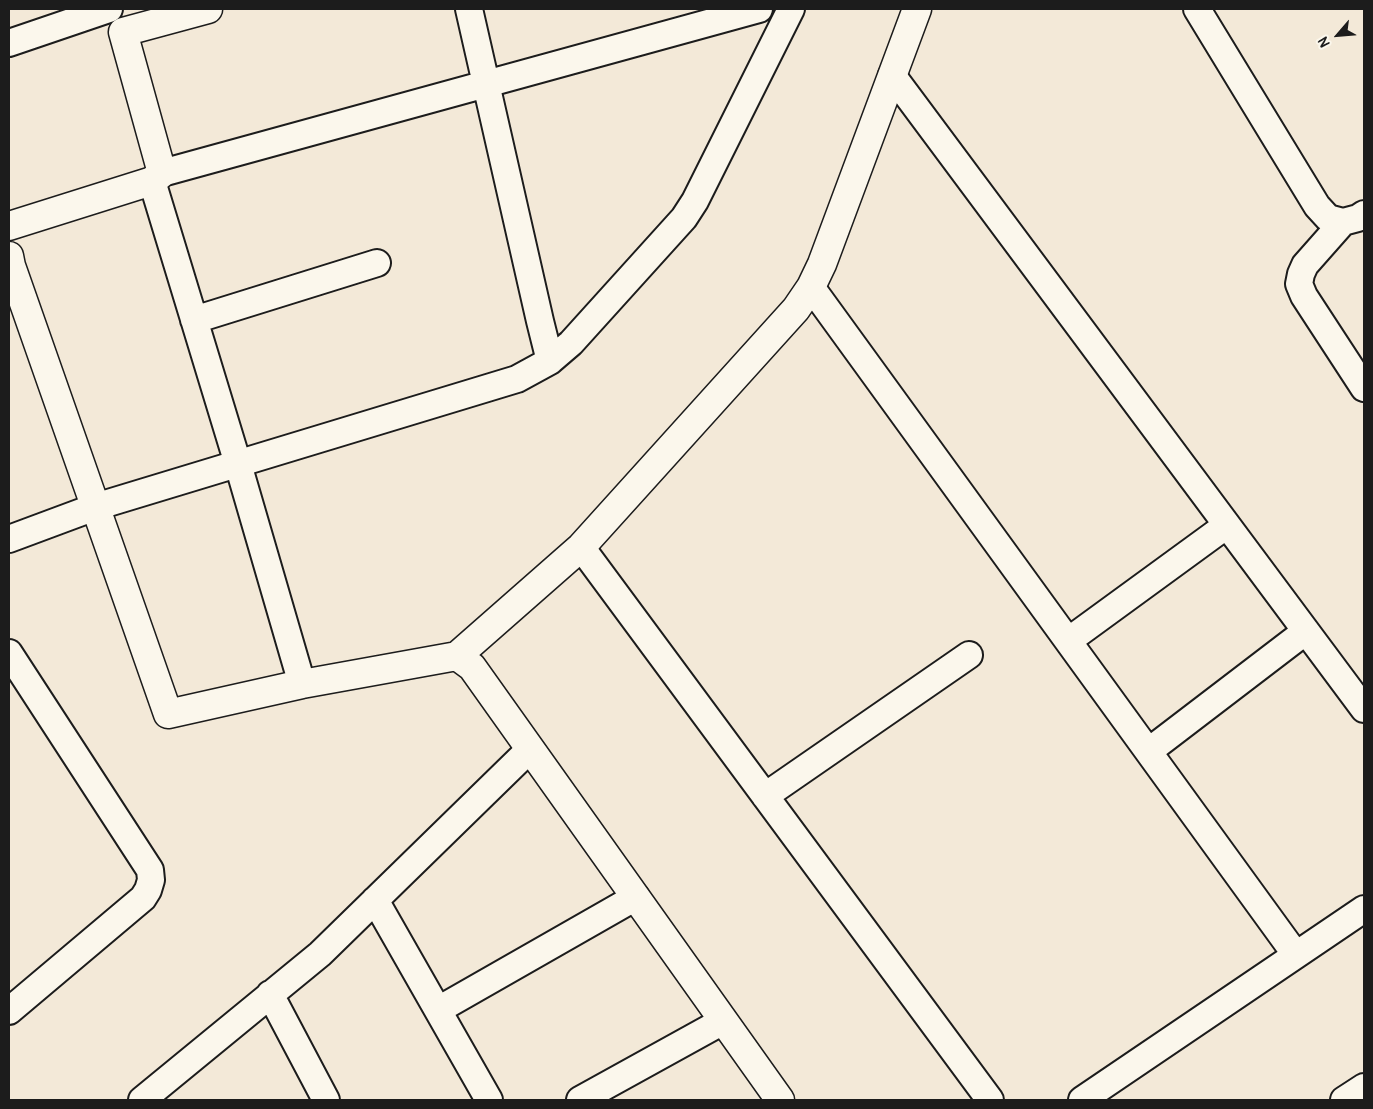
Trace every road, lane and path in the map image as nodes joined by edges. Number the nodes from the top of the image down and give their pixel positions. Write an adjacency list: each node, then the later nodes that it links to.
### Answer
1 (109, 9): 9 (street)
2 (208, 9): 8 (street)
3 (469, 9): 11 (street)
4 (759, 9): 11 (street)
5 (792, 9): 19 (street)
6 (917, 9): 10 (street)
7 (1197, 9): 13 (street)
8 (119, 20): 12 (street)
9 (9, 43)
10 (892, 75): 17 (street); 23 (street)
11 (486, 84): 12 (street); 19 (street)
12 (157, 177): 14 (street); 18 (street)
13 (1353, 218): 20 (street)
14 (9, 226)
15 (9, 256): 22 (street)
16 (378, 263): 18 (street)
17 (811, 287): 25 (street); 27 (street)
18 (194, 320): 21 (street)
19 (550, 360): 21 (street)
20 (1364, 388)
21 (238, 464): 22 (street); 32 (street)
22 (95, 507): 24 (street); 32 (street)
23 (1227, 525): 26 (street); 27 (street)
24 (9, 539)
25 (581, 547): 30 (street); 36 (street)
26 (1306, 631): 33 (street); 35 (street)
27 (1068, 641): 35 (street)
28 (9, 653): 31 (street)
29 (969, 655): 36 (street)
30 (457, 656): 32 (street); 34 (street)
31 (17, 682): 43 (street)
32 (302, 684)
33 (1364, 709)
34 (530, 749): 37 (street); 38 (street)
35 (1148, 751): 40 (street)
36 (765, 796): 51 (street)
37 (636, 897): 42 (street); 44 (street)
38 (375, 900): 41 (street); 42 (street)
39 (1364, 909): 40 (street)
40 (1296, 955): 52 (street)
41 (270, 994): 46 (street); 47 (street)
42 (438, 1010): 48 (street)
43 (9, 1011)
44 (723, 1021): 49 (street); 50 (street)
45 (1364, 1087): 53 (street)
46 (142, 1100)
47 (326, 1100)
48 (489, 1100)
49 (580, 1100)
50 (780, 1100)
51 (990, 1100)
52 (1082, 1100)
53 (1344, 1100)

